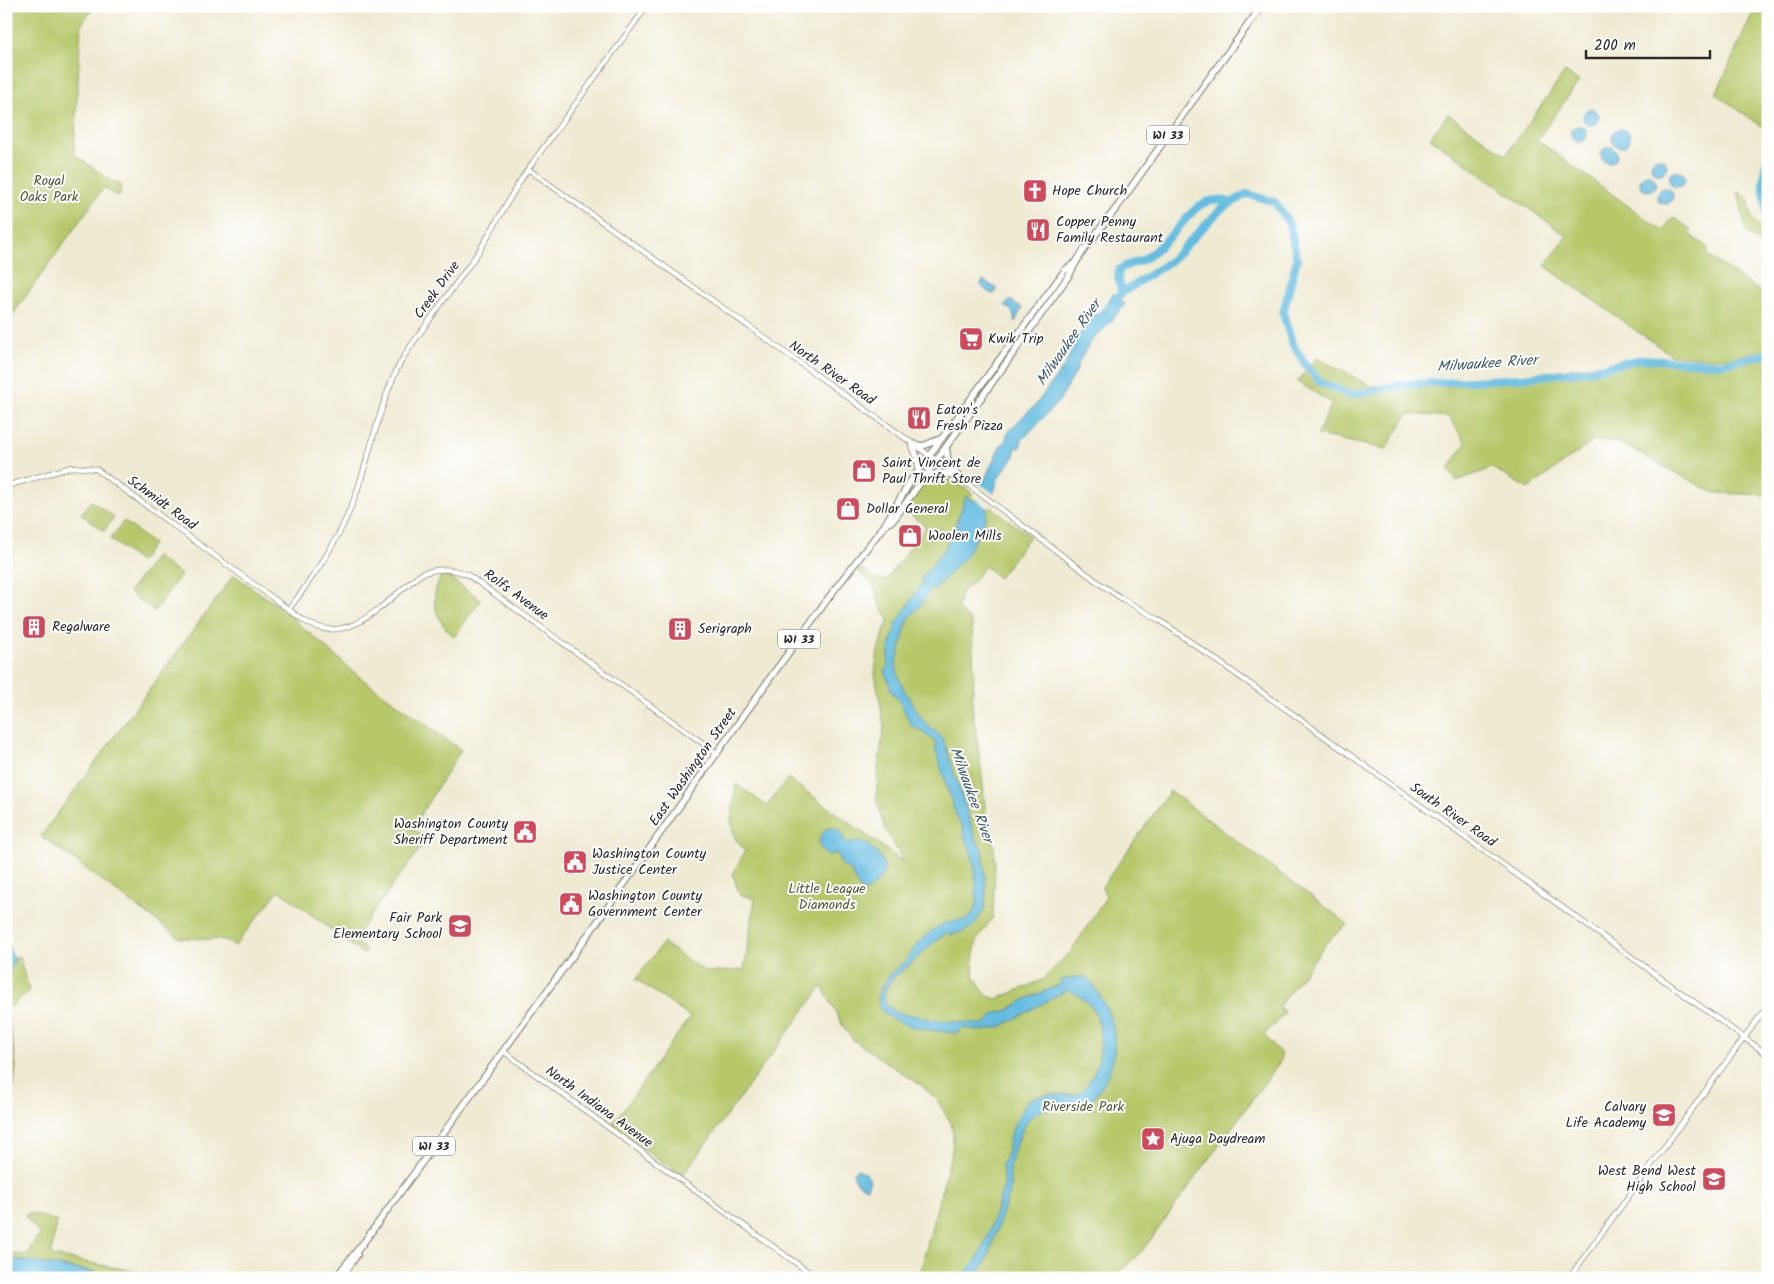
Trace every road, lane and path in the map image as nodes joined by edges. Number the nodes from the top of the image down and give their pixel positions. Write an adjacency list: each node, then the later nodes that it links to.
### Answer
1 (647, 6): 3 (street, Creek Drive)
2 (1262, 6): 4 (main road, East Washington Street / WI 33)
3 (528, 169): 6 (street, North River Road); 16 (street, Creek Drive)
4 (1075, 263): 5 (main road, East Washington Street / WI 33); 7 (main road, East Washington Street / WI 33)
5 (942, 438): 6 (main road); 8 (main road, East Washington Street / WI 33)
6 (912, 444): 8 (street, North River Road); 10 (main road)
7 (946, 447): 9 (main road, East Washington Street / WI 33); 11 (main road)
8 (929, 455): 9 (street, North River Road); 10 (main road, East Washington Street / WI 33)
9 (936, 460): 11 (street, North River Road); 12 (main road, East Washington Street / WI 33)
10 (919, 469): 14 (main road, East Washington Street / WI 33)
11 (958, 476): 12 (main road); 15 (street, North River Road)
12 (922, 480): 14 (main road, East Washington Street / WI 33)
13 (6, 486): 16 (street, Schmidt Road)
14 (884, 526): 17 (main road, East Washington Street / WI 33)
15 (1121, 598): 19 (street, South River Road)
16 (289, 609): 17 (street, Rolfs Avenue)
17 (718, 754): 20 (main road, East Washington Street / WI 33)
18 (1768, 1005): 19 (street)
19 (1743, 1038): 21 (street, South River Road); 26 (street)
20 (503, 1051): 22 (main road, East Washington Street / WI 33); 25 (street, North Indiana Avenue)
21 (1768, 1056)
22 (364, 1242): 23 (main road, East Washington Street / WI 33); 24 (main road, East Washington Street / WI 33)
23 (335, 1278)
24 (341, 1278)
25 (817, 1278)
26 (1569, 1278)

